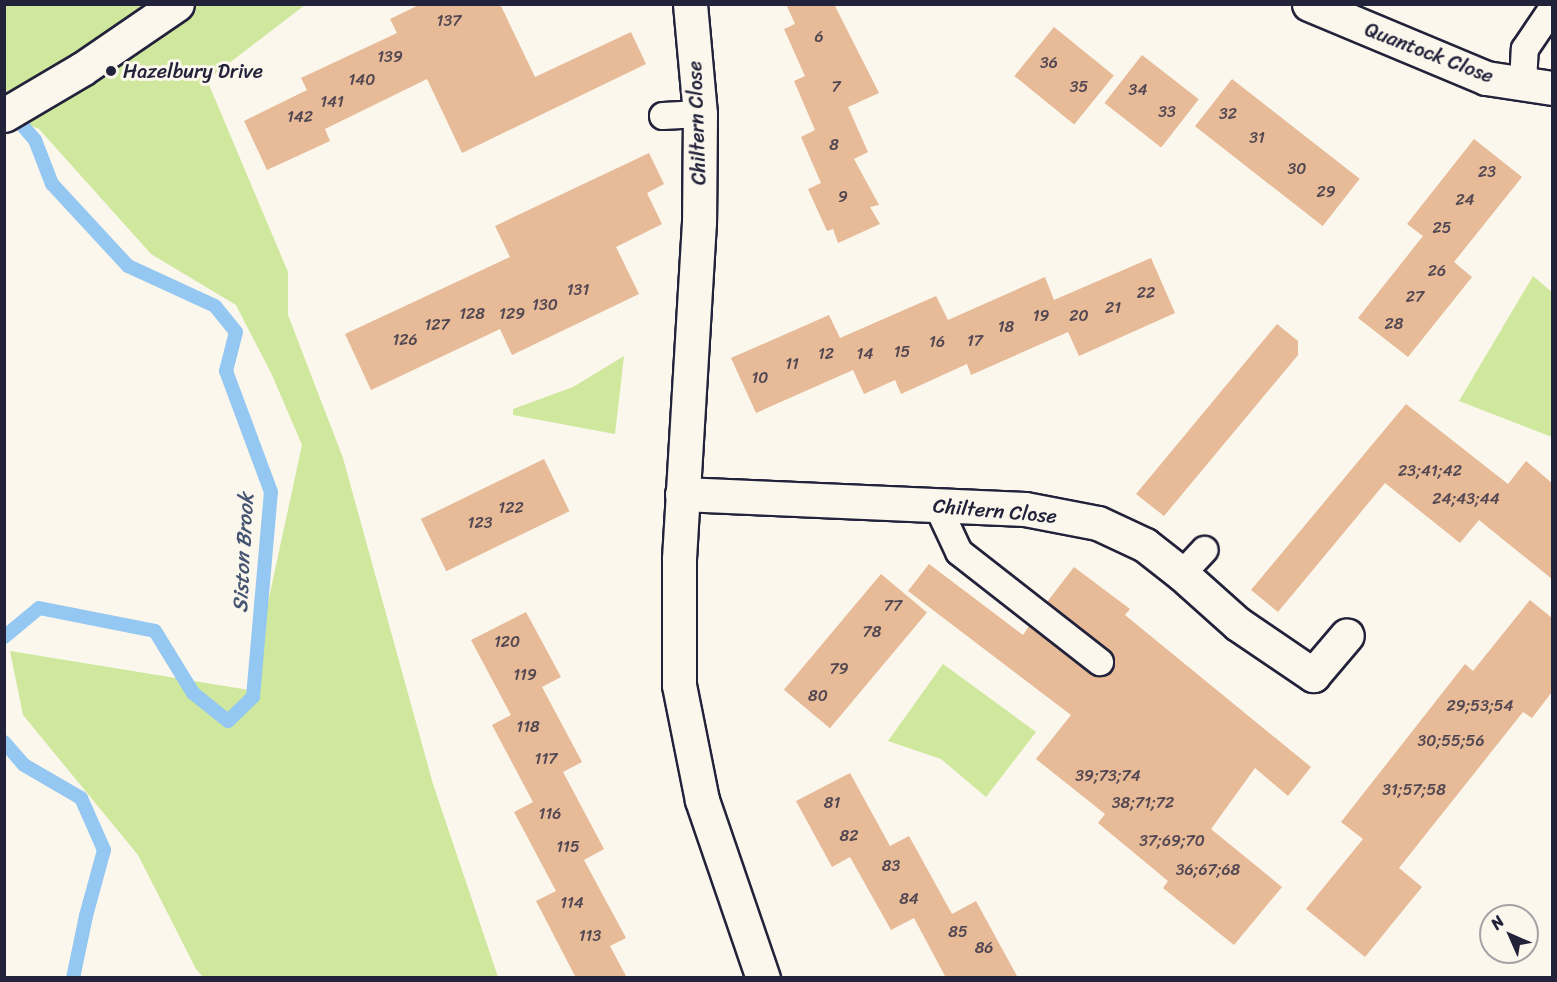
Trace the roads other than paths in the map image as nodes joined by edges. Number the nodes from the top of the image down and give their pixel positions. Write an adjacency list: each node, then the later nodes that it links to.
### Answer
1 (177, 4): 7 (street)
2 (690, 4): 6 (street, Chiltern Close)
3 (1309, 4): 5 (street, Quantock Close)
4 (1552, 9): 5 (lane)
5 (1538, 86)
6 (700, 114): 8 (lane); 9 (street, Chiltern Close)
7 (4, 115)
8 (663, 116)
9 (682, 494): 10 (street, Chiltern Close); 15 (street, Chiltern Close)
10 (937, 505): 12 (street, Chiltern Close); 14 (lane)
11 (1204, 550): 12 (lane)
12 (1182, 574): 13 (street, Chiltern Close)
13 (1347, 635)
14 (1100, 662)
15 (763, 978)

